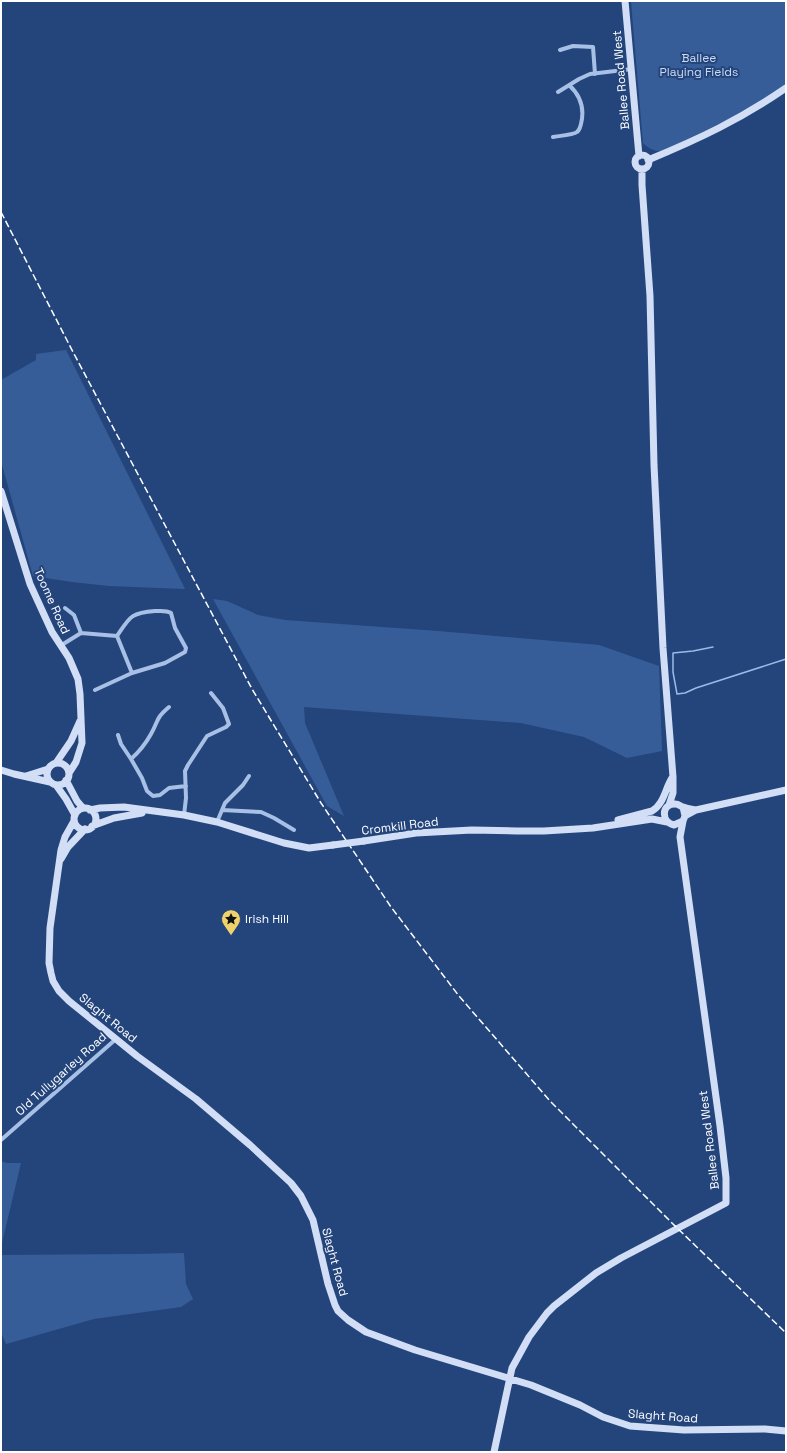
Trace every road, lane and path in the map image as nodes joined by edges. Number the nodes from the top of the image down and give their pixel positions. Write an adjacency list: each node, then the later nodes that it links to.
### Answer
1 (625, 1): 3 (street, Ballee Road West)
2 (560, 50): 4 (street)
3 (632, 69): 4 (street); 9 (street, Ballee Road West)
4 (595, 74): 5 (street)
5 (569, 85): 7 (street); 8 (street)
6 (786, 88): 10 (street)
7 (558, 92)
8 (553, 138)
9 (639, 156): 10 (street); 11 (street)
10 (648, 160): 11 (street)
11 (642, 169): 30 (street)
12 (1, 491): 16 (street, Toome Road)
13 (66, 608): 14 (street)
14 (81, 633): 15 (street); 16 (street)
15 (117, 636): 17 (street); 17 (street)
16 (60, 646): 21 (street, Toome Road)
17 (132, 673): 18 (street)
18 (95, 690)
19 (211, 693): 32 (street)
20 (169, 707): 23 (street)
21 (81, 718): 24 (street, Toome Road); 29 (street, Toome Road)
22 (118, 735): 23 (street)
23 (131, 759): 32 (street)
24 (56, 763): 25 (street); 29 (street)
25 (48, 769): 27 (street); 31 (street)
26 (1, 770): 27 (street)
27 (26, 776): 31 (street)
28 (249, 776): 38 (street)
29 (68, 777): 31 (street); 37 (street)
30 (673, 777): 34 (street); 48 (street)
31 (53, 783): 42 (street)
32 (186, 786): 41 (street)
33 (786, 790): 39 (street)
34 (673, 793): 35 (street); 36 (street)
35 (681, 806): 36 (street); 39 (street); 44 (street)
36 (667, 808): 43 (street, Cromkill Road); 46 (street)
37 (87, 809): 40 (street, Cromkill Road); 42 (street); 47 (street)
38 (222, 810): 45 (street); 50 (street)
39 (696, 810): 44 (street)
40 (154, 811): 41 (street, Cromkill Road); 47 (street, Cromkill Road)
41 (184, 815): 45 (street, Cromkill Road)
42 (74, 818): 49 (street); 52 (street, Slaght Road)
43 (652, 819): 46 (street, Cromkill Road); 48 (street, Cromkill Road)
44 (684, 819): 46 (street); 51 (street, Ballee Road West)
45 (217, 822): 48 (street, Cromkill Road, bridge)
46 (670, 823): 51 (street, Ballee Road West)
47 (92, 826): 49 (street)
48 (601, 827)
49 (85, 830): 52 (street, Slaght Road)
50 (294, 830)
51 (680, 837): 55 (street, Ballee Road West)
52 (58, 864): 53 (street, Slaght Road)
53 (116, 1039): 54 (street, Old Tullygarley Road); 55 (street, Slaght Road)
54 (1, 1140)
55 (509, 1379): 56 (street, Slaght Road); 57 (street)
56 (786, 1431)
57 (494, 1452)

